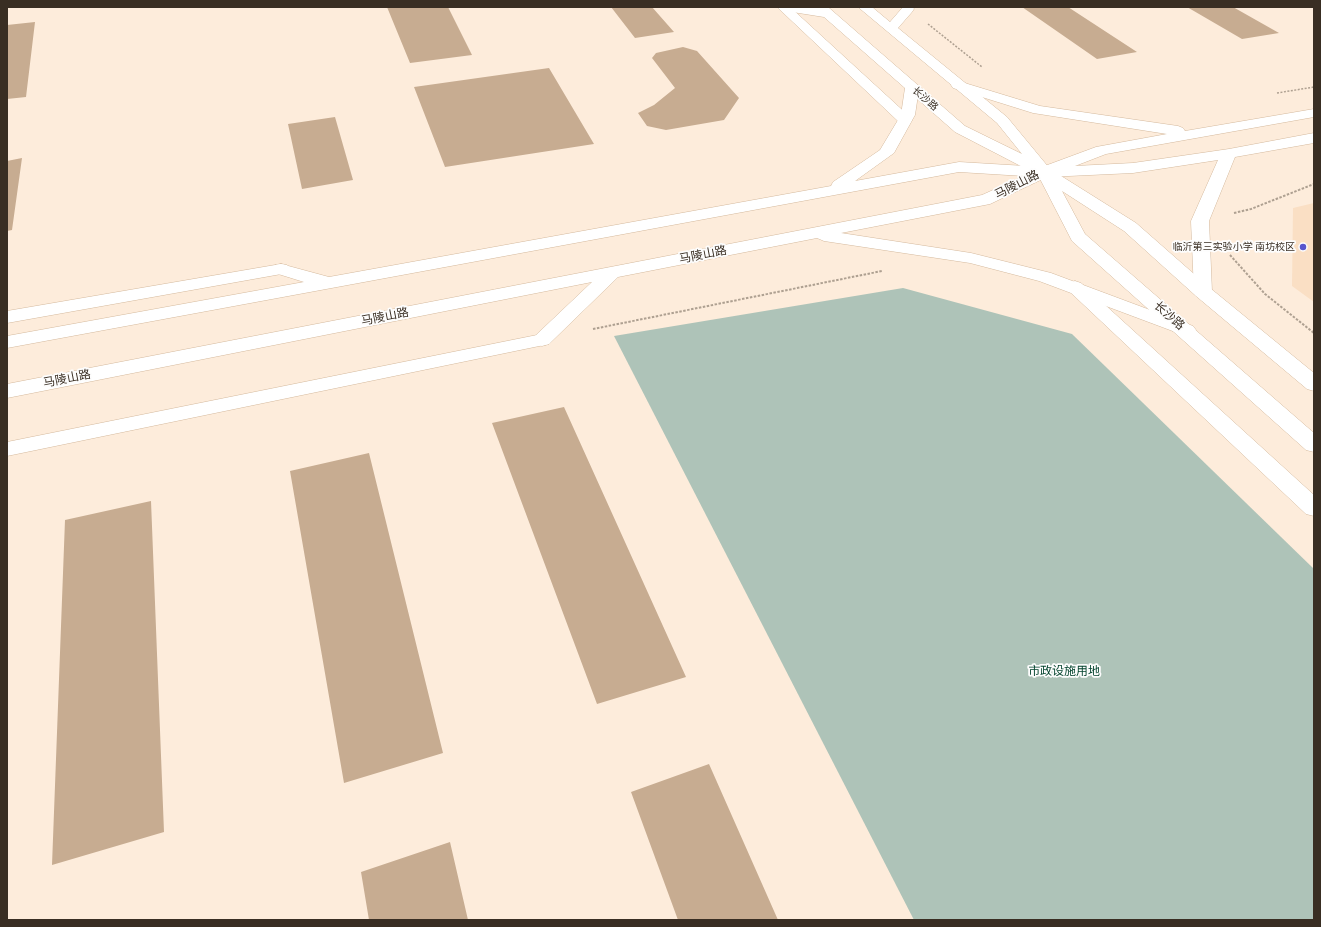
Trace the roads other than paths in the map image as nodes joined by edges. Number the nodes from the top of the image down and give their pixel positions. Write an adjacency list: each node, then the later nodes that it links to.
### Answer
1 (783, 7): 10 (main road)
2 (786, 7): 5 (main road)
3 (864, 7): 6 (main road, 长沙路)
4 (907, 8): 6 (main road)
5 (824, 11): 8 (main road, 长沙路)
6 (890, 29): 7 (main road, 长沙路)
7 (958, 85): 11 (main road); 14 (main road, 长沙路)
8 (912, 88): 10 (main road); 14 (main road, 长沙路)
9 (1314, 114): 11 (main road)
10 (905, 120): 15 (main road)
11 (1199, 135): 14 (main road)
12 (1314, 138): 13 (main road)
13 (1229, 154): 14 (main road); 20 (main road)
14 (1044, 172): 15 (main road, 马陵山路); 16 (main road, 马陵山路); 20 (main road, 长沙路); 22 (main road, 长沙路)
15 (832, 190): 18 (main road, 马陵山路)
16 (809, 234): 17 (main road, 马陵山路); 19 (main road)
17 (612, 272): 25 (main road, 马陵山路); 27 (main road)
18 (328, 283): 21 (main road); 23 (main road, 马陵山路)
19 (1075, 287): 22 (main road); 28 (main road)
20 (1203, 292): 24 (main road, 长沙路)
21 (7, 317)
22 (1186, 330): 26 (main road, 长沙路)
23 (7, 342)
24 (1314, 384)
25 (7, 391)
26 (1314, 444)
27 (7, 448)
28 (1314, 508)

